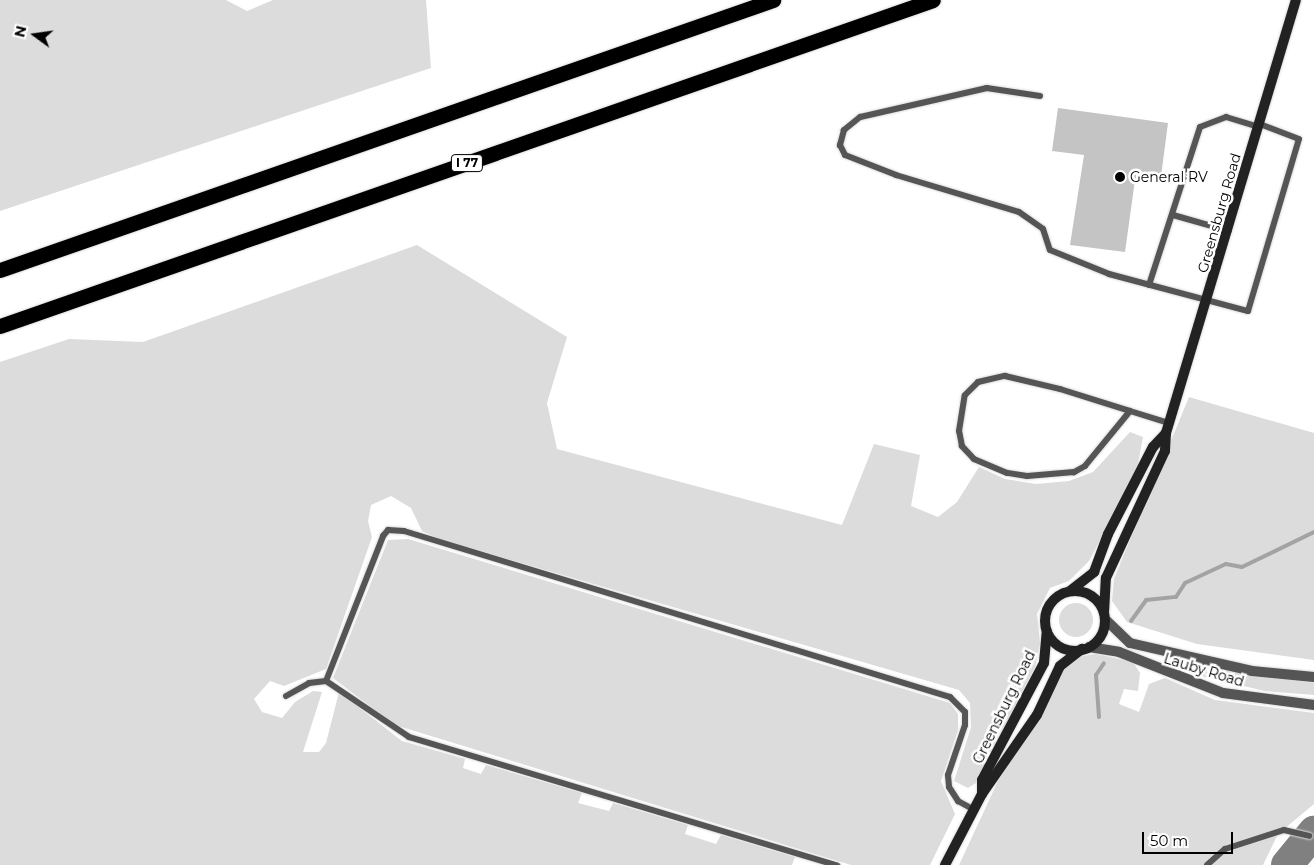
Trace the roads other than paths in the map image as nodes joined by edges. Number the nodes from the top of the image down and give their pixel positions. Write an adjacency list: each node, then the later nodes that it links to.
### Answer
1 (773, 0): 8 (highway)
2 (933, 0): 11 (highway, I 77)
3 (1296, 0): 5 (main road, Greensburg Road)
4 (1040, 96): 9 (lane)
5 (1259, 126): 6 (lane); 7 (main road, Greensburg Road); 10 (lane)
6 (1173, 215): 7 (lane); 9 (lane)
7 (1228, 231): 10 (main road, Greensburg Road)
8 (0, 270)
9 (1149, 284): 10 (lane)
10 (1208, 301): 13 (main road, Greensburg Road)
11 (0, 326)
12 (1130, 411): 12 (lane); 13 (lane)
13 (1168, 428): 14 (main road, Greensburg Road); 15 (main road, Greensburg Road)
14 (1070, 591): 15 (main road); 16 (main road)
15 (1105, 616): 17 (main road); 18 (street, Lauby Road)
16 (1047, 630): 17 (main road); 22 (main road, Greensburg Road)
17 (1086, 648): 21 (street, Lauby Road); 22 (main road, Greensburg Road)
18 (1314, 677)
19 (326, 681): 20 (lane); 23 (lane); 25 (lane)
20 (286, 696)
21 (1314, 705)
22 (982, 794): 23 (main road, Greensburg Road)
23 (974, 810): 26 (main road, Greensburg Road)
24 (1310, 836): 27 (lane)
25 (837, 865)
26 (946, 865)
27 (1207, 865)

